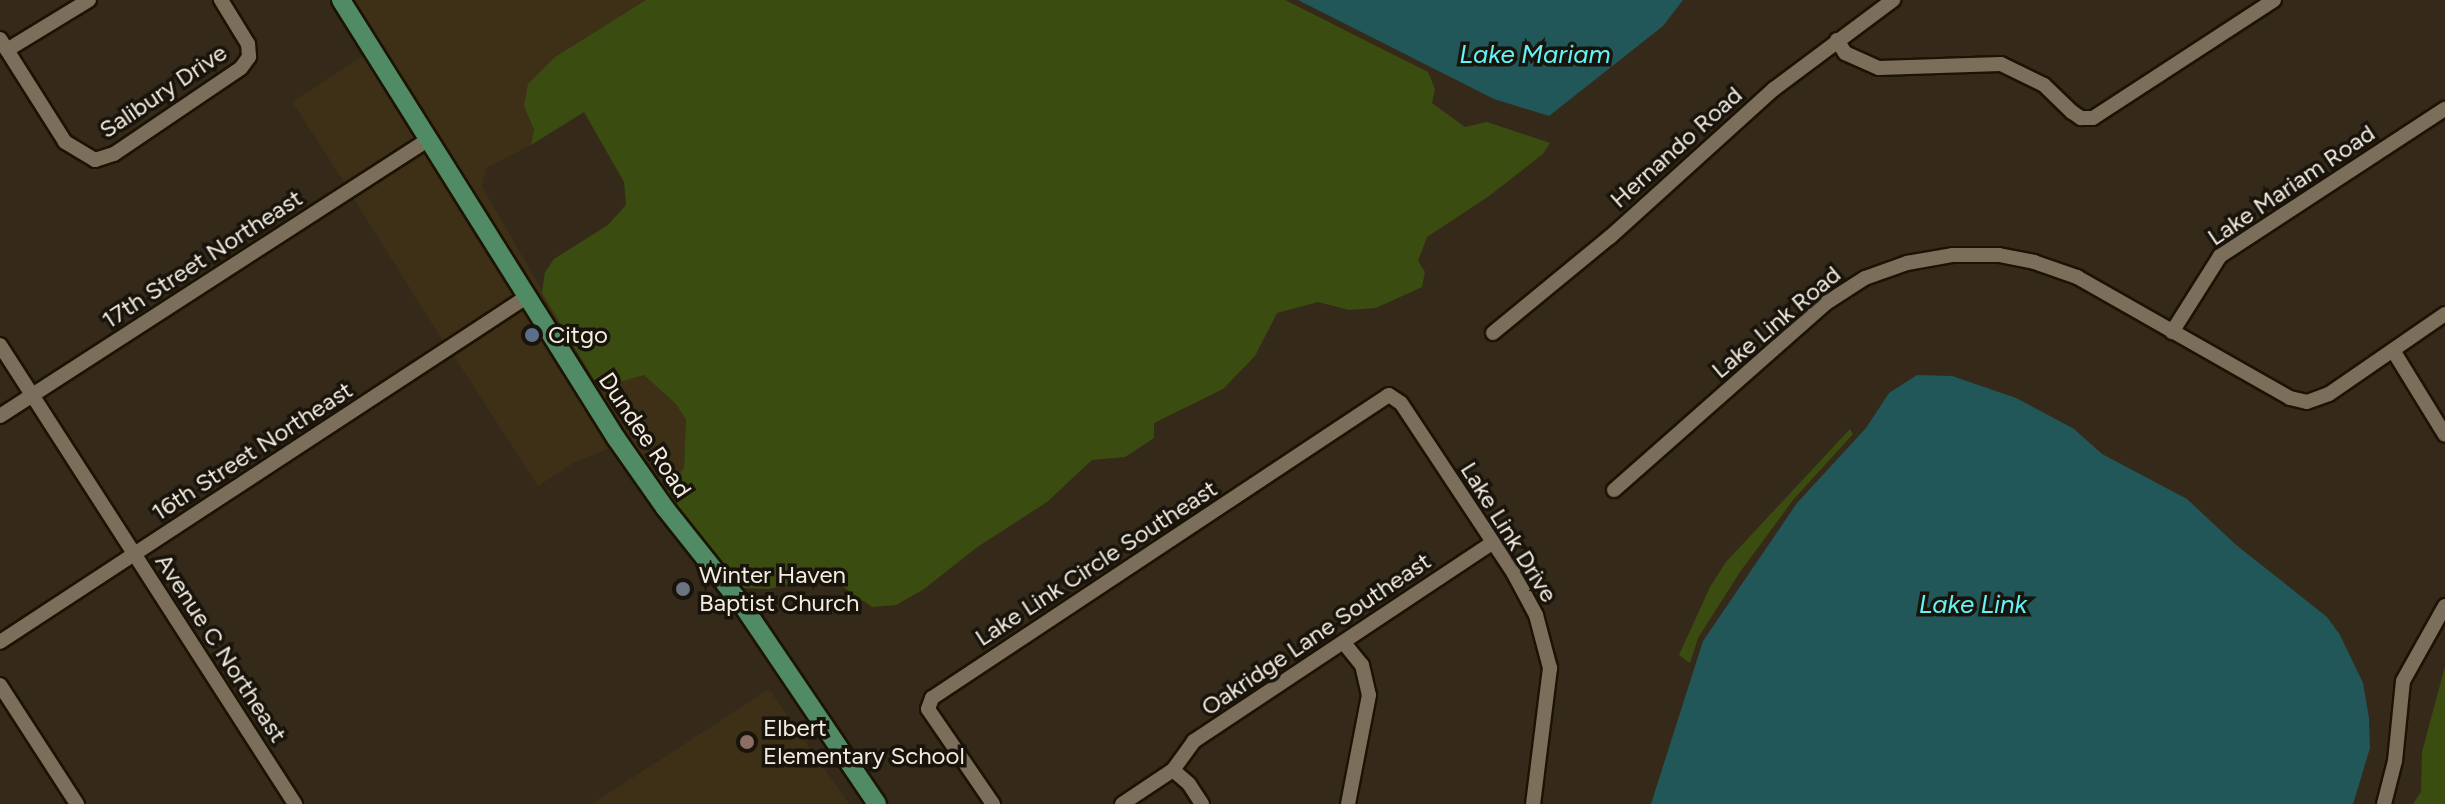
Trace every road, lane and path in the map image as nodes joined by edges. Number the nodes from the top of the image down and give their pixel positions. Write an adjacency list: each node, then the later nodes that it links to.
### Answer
1 (89, 0): 7 (street)
2 (221, 0): 7 (street, Salibury Drive)
3 (341, 0): 9 (main road, Dundee Road)
4 (1893, 0): 6 (street, Hernando Road)
5 (2274, 0): 6 (street)
6 (1837, 40): 13 (street, Hernando Road)
7 (4, 44)
8 (2445, 109): 12 (street, Lake Mariam Road)
9 (429, 139): 10 (main road, Dundee Road); 16 (street, 17th Street Northeast)
10 (528, 296): 22 (street, 16th Street Northeast); 30 (main road, Dundee Road)
11 (2445, 314): 15 (street)
12 (2172, 332): 15 (street); 20 (street, Lake Link Road)
13 (1493, 333)
14 (0, 345): 16 (street, Avenue C Northeast)
15 (2394, 352): 19 (street)
16 (33, 395): 18 (street, 17th Street Northeast); 22 (street, Avenue C Northeast)
17 (1389, 395): 21 (street, Lake Link Drive); 31 (street, Lake Link Circle Southeast)
18 (0, 416)
19 (2445, 435)
20 (1614, 490)
21 (1492, 543): 25 (street, Oakridge Lane Southeast); 35 (street, Lake Link Drive)
22 (134, 554): 24 (street, 16th Street Northeast); 29 (street, Avenue C Northeast)
23 (2445, 606): 36 (street)
24 (0, 642)
25 (1344, 643): 27 (street, Oakridge Lane Southeast); 34 (street)
26 (0, 685): 28 (street)
27 (1173, 770): 32 (street); 33 (street)
28 (77, 804)
29 (295, 804)
30 (877, 804)
31 (993, 804)
32 (1122, 804)
33 (1202, 804)
34 (1348, 804)
35 (1533, 804)
36 (2384, 804)

